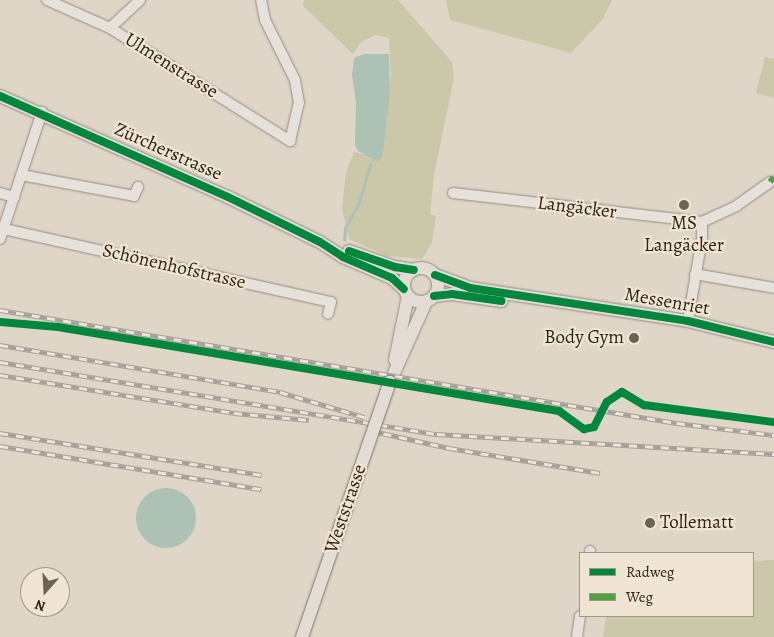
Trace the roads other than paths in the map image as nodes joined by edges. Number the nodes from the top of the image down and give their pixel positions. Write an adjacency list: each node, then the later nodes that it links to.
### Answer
1 (48, 0): 4 (street, Ulmenstrasse)
2 (140, 0): 4 (street)
3 (261, 0): 4 (street, Ulmenstrasse)
4 (110, 28)
5 (0, 96): 6 (main road, Zürcherstrasse)
6 (42, 112): 7 (street); 16 (main road, Zürcherstrasse)
7 (21, 175): 9 (street); 12 (street)
8 (770, 182): 13 (street)
9 (138, 187)
10 (0, 193): 12 (street)
11 (453, 193): 13 (street, Langäcker)
12 (14, 197): 14 (street)
13 (702, 222): 18 (street)
14 (4, 229): 15 (street); 24 (street, Schönenhofstrasse)
15 (0, 240)
16 (320, 242): 17 (main road, Zürcherstrasse); 21 (main road, Zürcherstrasse)
17 (414, 270): 19 (main road, Messenriet); 21 (main road)
18 (695, 274): 20 (street); 25 (street)
19 (435, 275): 22 (main road, Messenriet); 23 (main road)
20 (774, 288)
21 (406, 293): 23 (main road, Messenriet); 27 (main road, Weststrasse)
22 (506, 298): 23 (main road, Messenriet); 25 (main road, Messenriet)
23 (430, 299): 27 (main road, Weststrasse)
24 (328, 314)
25 (688, 321): 26 (main road, Messenriet)
26 (774, 342)
27 (390, 382): 29 (main road, Weststrasse, bridge)
28 (580, 617): 30 (street)
29 (302, 637)
30 (577, 637)

